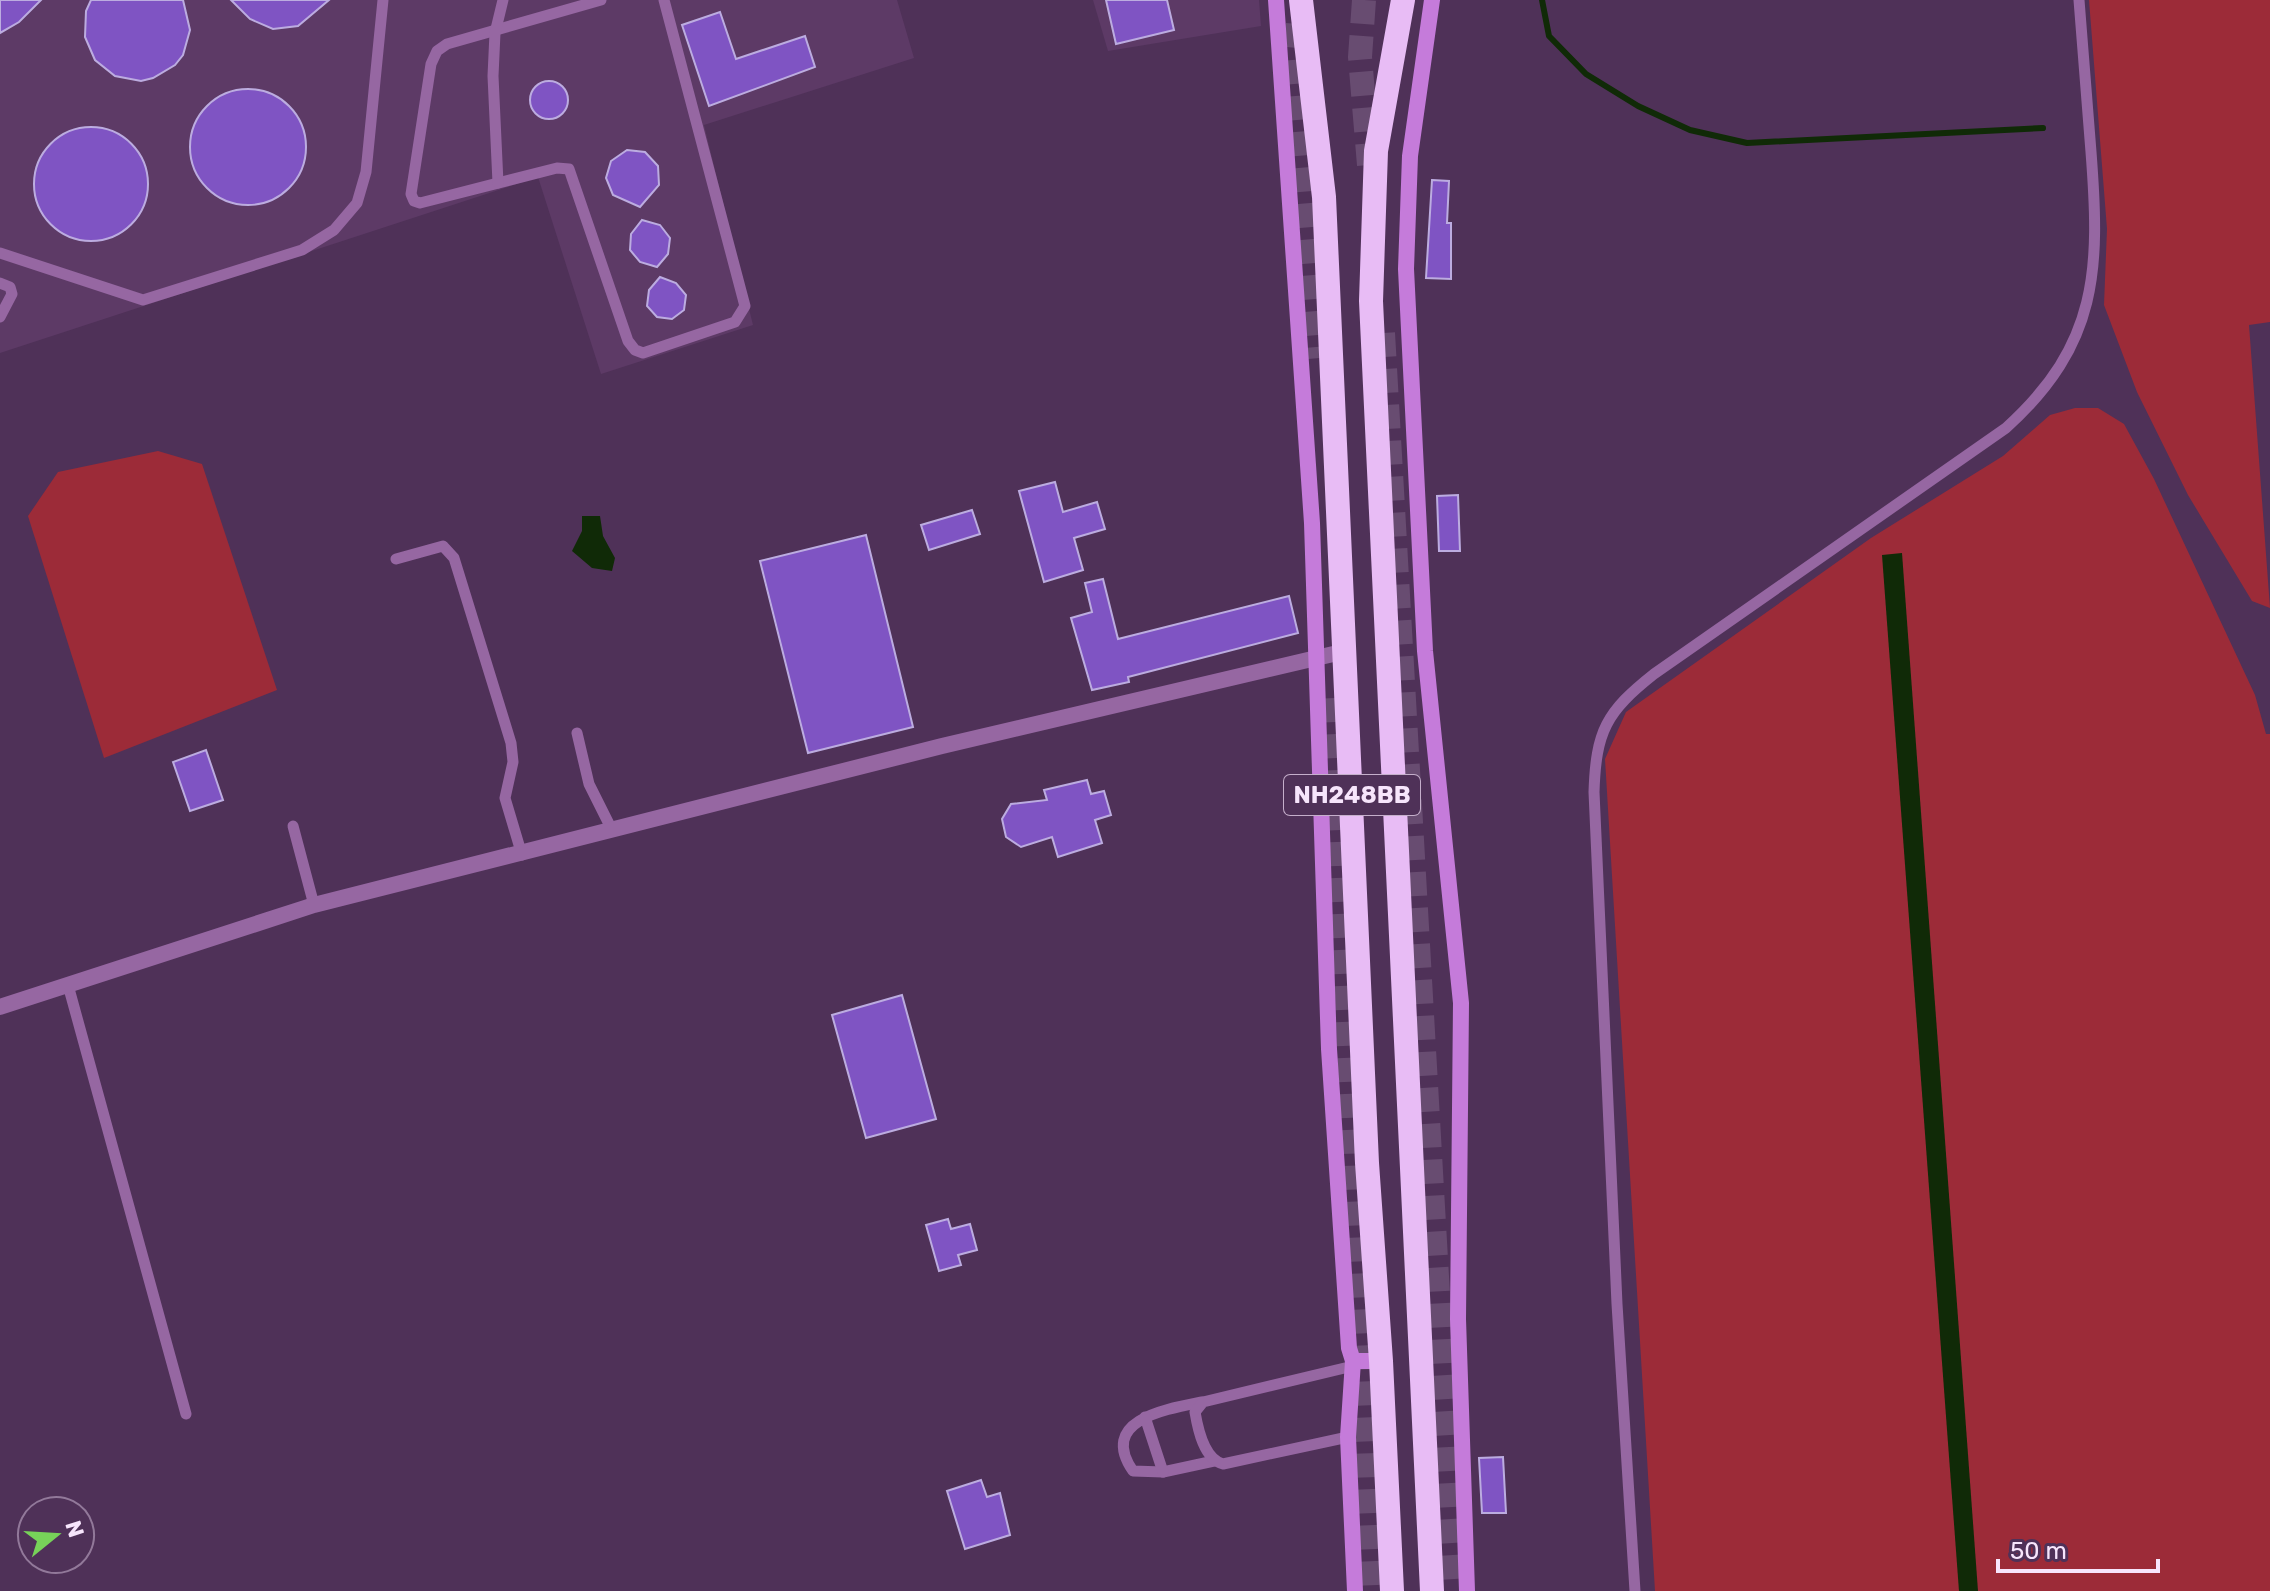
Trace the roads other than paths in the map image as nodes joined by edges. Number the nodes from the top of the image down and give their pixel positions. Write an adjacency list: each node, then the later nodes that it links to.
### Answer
1 (383, 0): 12 (lane)
2 (503, 0): 10 (lane)
3 (601, 0): 10 (lane)
4 (664, 0): 11 (lane)
5 (1276, 0): 17 (street)
6 (1301, 0): 16 (highway, NH248BB)
7 (1403, 0): 35 (highway, NH248BB)
8 (1432, 0): 36 (street)
9 (2079, 0): 37 (lane)
10 (495, 33): 11 (lane); 11 (lane)
11 (498, 183)
12 (0, 253)
13 (0, 283): 14 (lane)
14 (0, 317)
15 (396, 559): 21 (lane)
16 (1346, 651): 17 (street); 25 (highway, NH248BB)
17 (1318, 656): 20 (street); 26 (street)
18 (577, 733): 20 (lane)
19 (293, 826): 22 (lane)
20 (612, 830): 21 (street)
21 (522, 855): 22 (street)
22 (314, 905): 23 (street)
23 (68, 985): 24 (street); 28 (lane)
24 (0, 1007)
25 (1381, 1361): 26 (street); 34 (highway, NH248BB)
26 (1353, 1364): 27 (lane); 30 (street)
27 (1203, 1402): 29 (lane); 31 (lane)
28 (186, 1414)
29 (1145, 1417): 32 (lane); 32 (lane)
30 (1348, 1437): 31 (lane); 33 (street)
31 (1214, 1461): 32 (lane)
32 (1163, 1472)
33 (1355, 1591)
34 (1392, 1591)
35 (1432, 1591)
36 (1467, 1591)
37 (1635, 1591)

